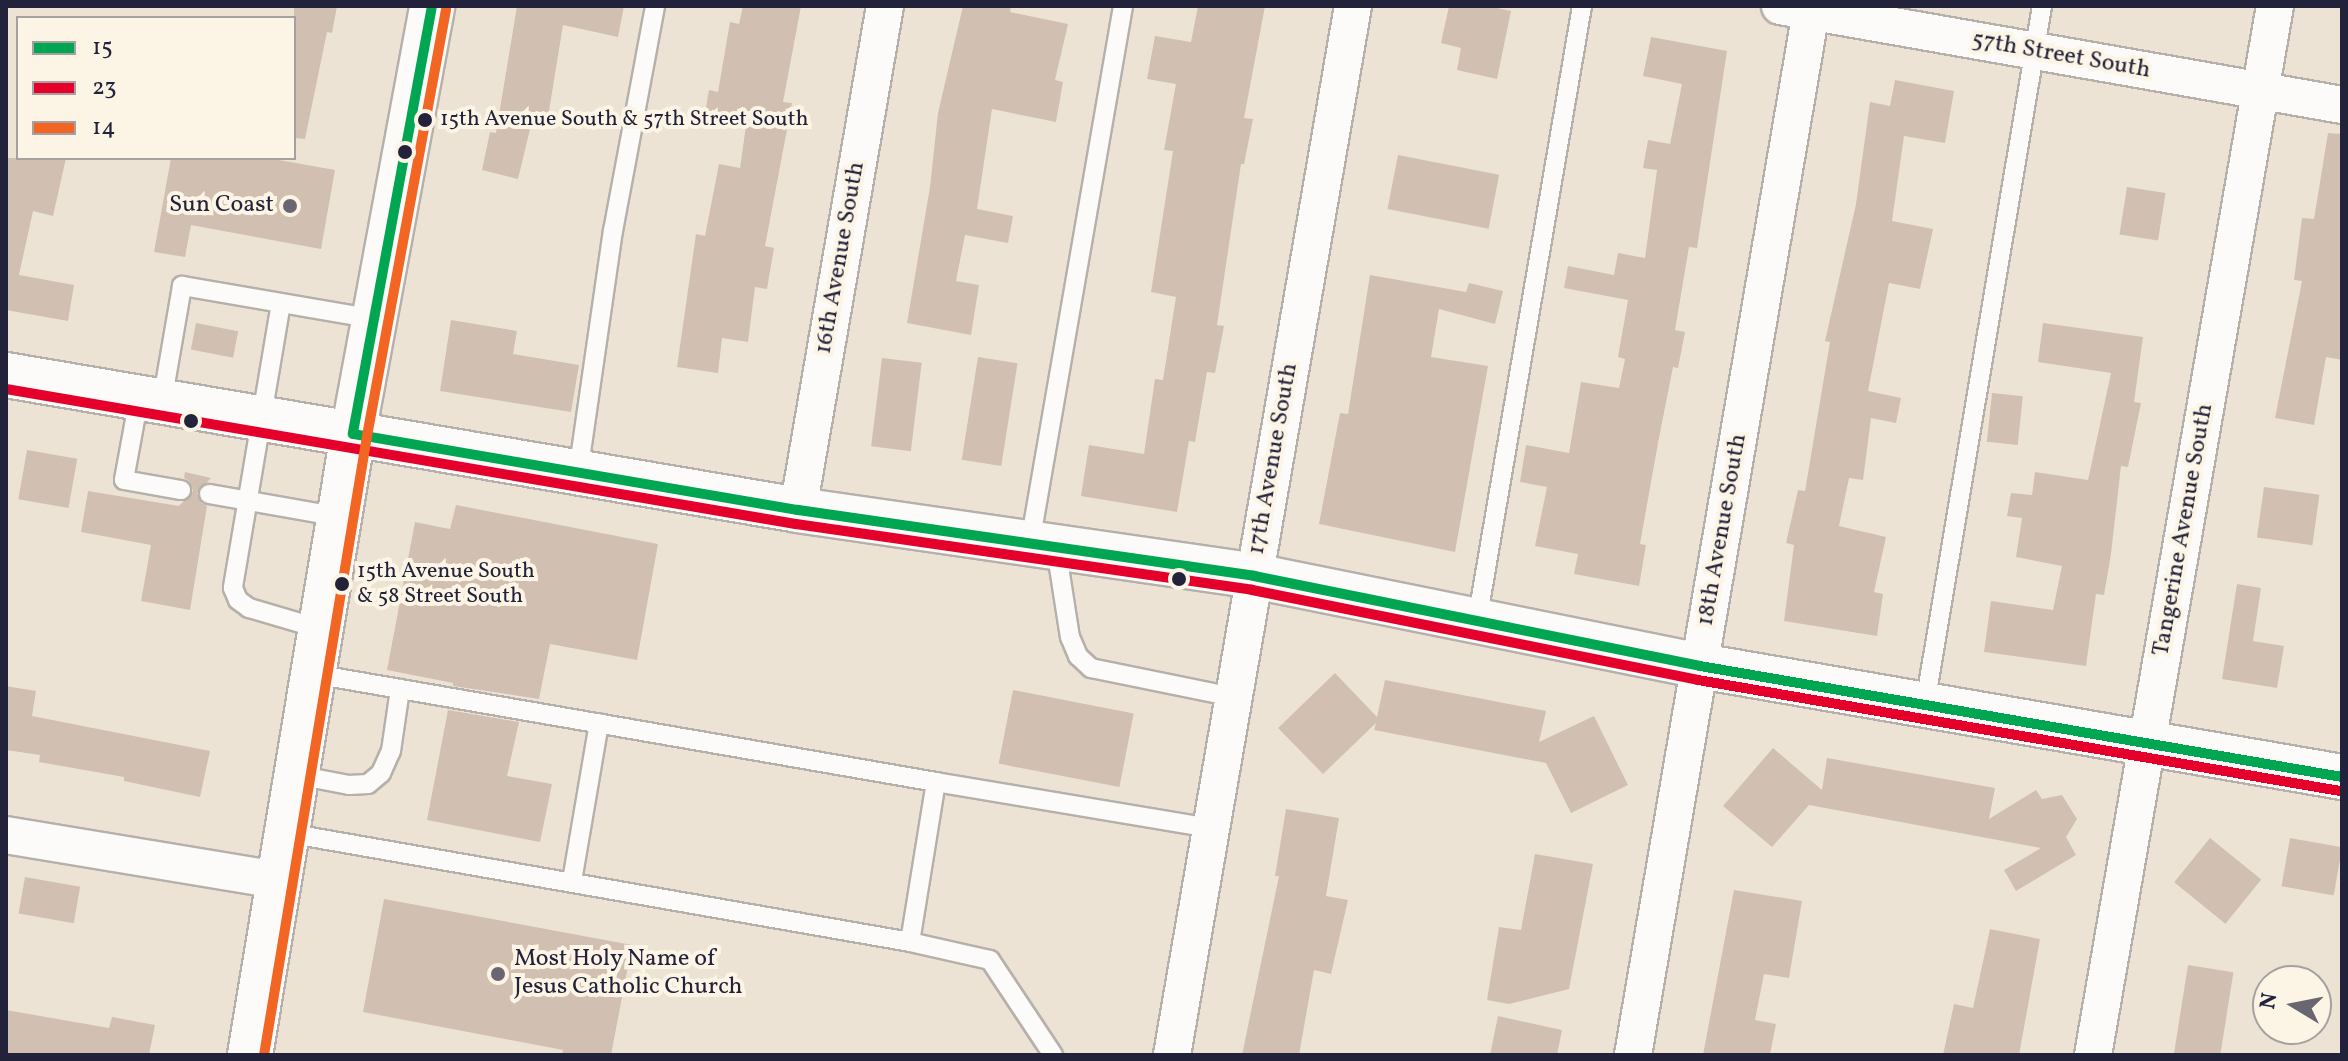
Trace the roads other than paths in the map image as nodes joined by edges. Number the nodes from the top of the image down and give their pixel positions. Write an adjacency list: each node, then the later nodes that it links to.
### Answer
1 (432, 6): 14 (street)
2 (655, 6): 19 (lane)
3 (885, 6): 23 (street, 16th Avenue South)
4 (1123, 6): 25 (lane)
5 (1353, 6): 26 (street, 17th Avenue South)
6 (1582, 6): 27 (lane)
7 (2042, 6): 10 (lane)
8 (2275, 6): 11 (street, Tangerine Avenue South)
9 (1801, 8): 10 (street, 57th Street South); 29 (street, 18th Avenue South)
10 (2034, 51): 11 (street, 57th Street South); 33 (lane)
11 (2260, 91): 12 (street, 57th Street South); 35 (street, Tangerine Avenue South)
12 (2342, 105)
13 (281, 303): 14 (lane); 16 (lane); 17 (lane)
14 (375, 319): 18 (street)
15 (6, 375): 16 (street)
16 (150, 400): 17 (street); 20 (lane)
17 (262, 419): 18 (street); 22 (lane)
18 (353, 434): 19 (street); 24 (street)
19 (578, 473): 23 (street)
20 (181, 490)
21 (209, 494): 22 (lane)
22 (248, 500): 24 (lane); 28 (lane)
23 (798, 510): 25 (street)
24 (339, 517): 28 (street)
25 (1043, 545): 26 (street); 32 (lane)
26 (1254, 576): 27 (street); 32 (street, 17th Avenue South)
27 (1477, 621): 29 (street)
28 (321, 629): 30 (street)
29 (1700, 666): 33 (street); 48 (street, 18th Avenue South)
30 (314, 674): 31 (lane); 36 (street)
31 (400, 689): 34 (lane); 36 (lane)
32 (1233, 697): 39 (street, 17th Avenue South)
33 (1925, 704): 35 (street)
34 (599, 723): 38 (lane); 43 (lane)
35 (2147, 743): 37 (street); 49 (street, Tangerine Avenue South)
36 (297, 775): 40 (street)
37 (2342, 777)
38 (936, 782): 39 (lane); 44 (lane)
39 (1211, 828): 47 (street, 17th Avenue South)
40 (287, 833): 42 (street); 43 (lane)
41 (6, 835): 42 (street)
42 (279, 880): 45 (street)
43 (572, 881): 44 (lane)
44 (910, 942): 46 (lane)
45 (250, 1055)
46 (1053, 1055)
47 (1172, 1055)
48 (1633, 1055)
49 (2093, 1055)

